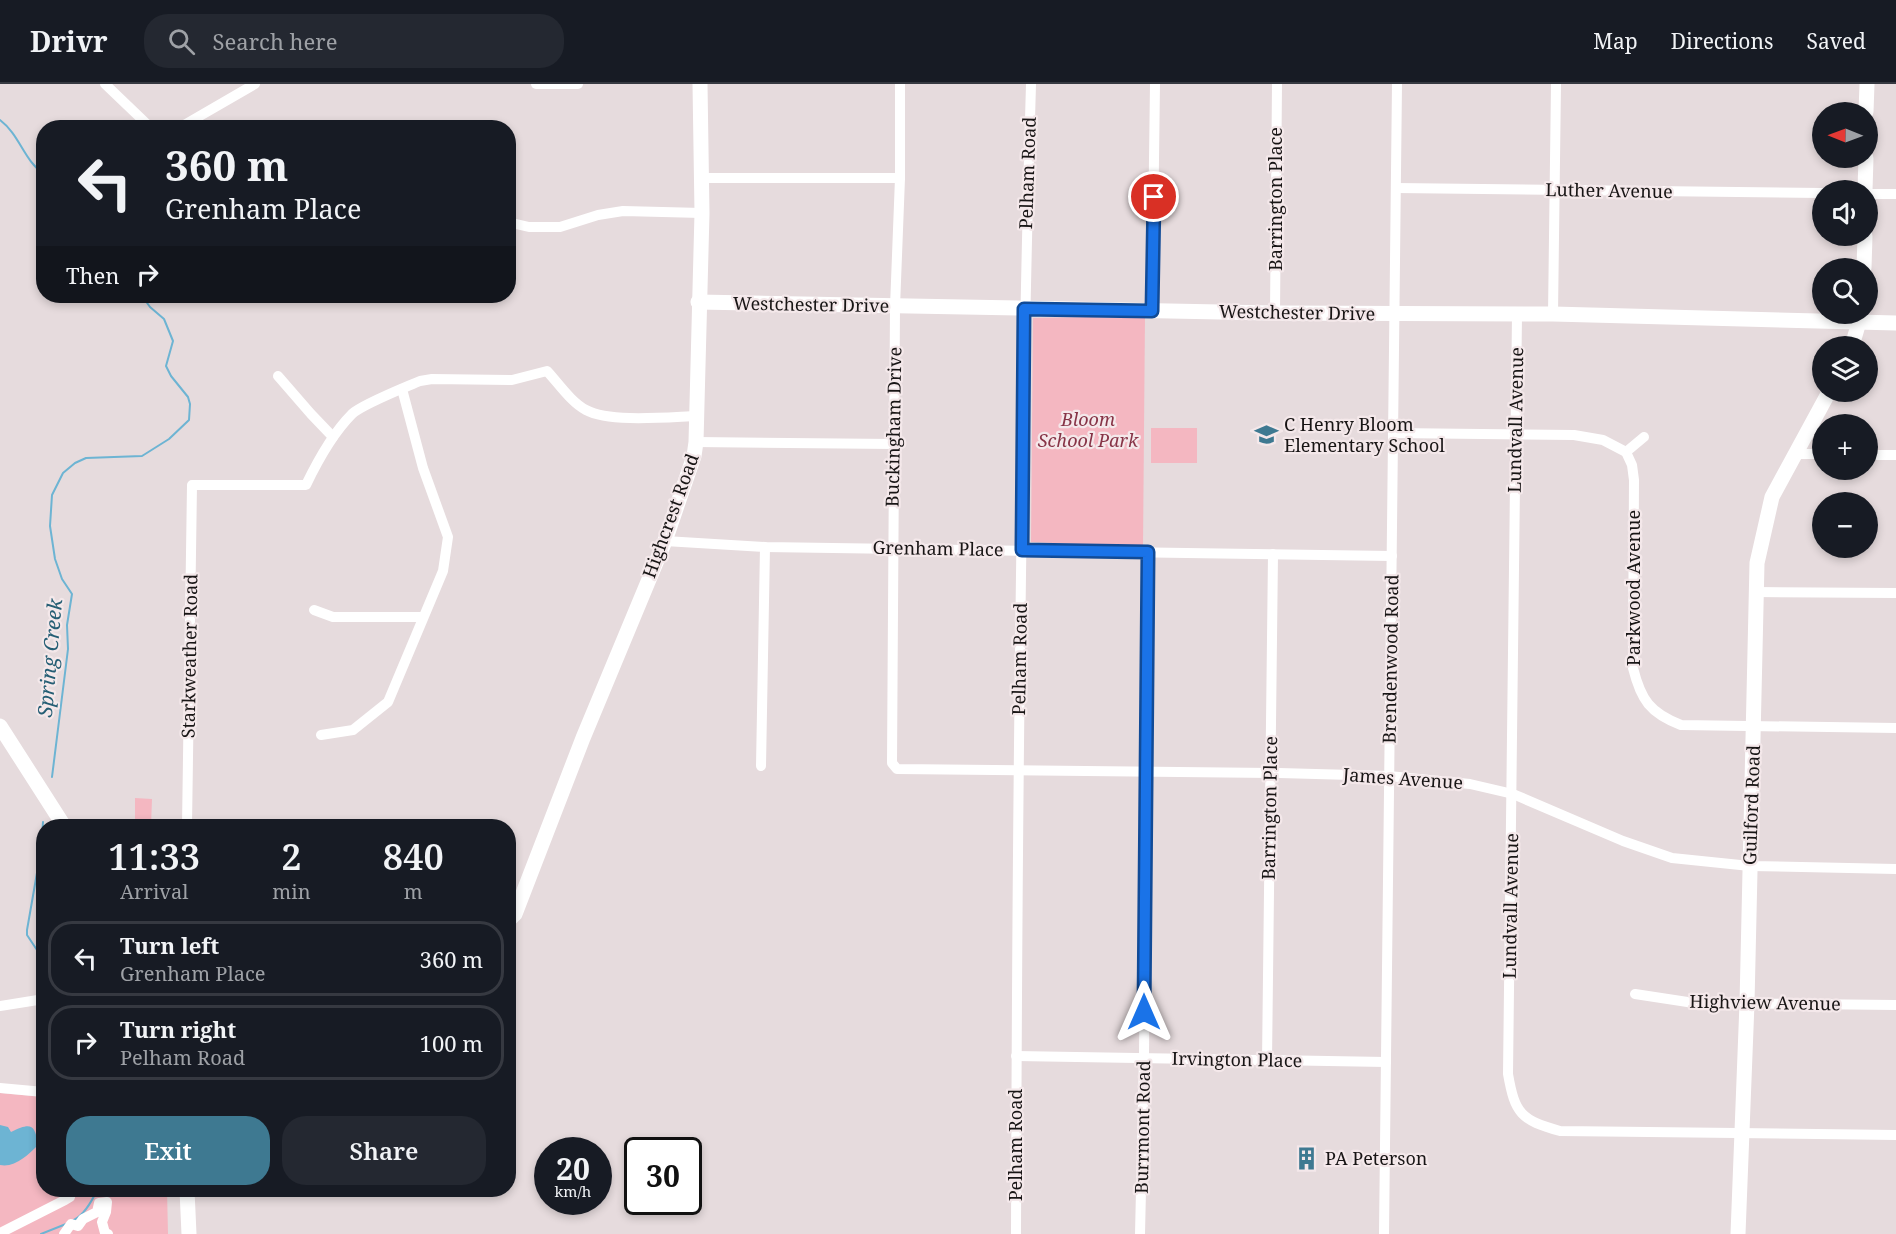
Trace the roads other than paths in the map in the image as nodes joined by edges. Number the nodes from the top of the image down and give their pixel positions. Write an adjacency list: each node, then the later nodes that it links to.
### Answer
1 (105, 84): 14 (street)
2 (255, 84): 15 (street)
3 (536, 84): 4 (street)
4 (578, 84)
5 (700, 84): 16 (street, Highcrest Road)
6 (900, 84): 17 (street, Buckingham Drive)
7 (1031, 84): 27 (street, Pelham Road)
8 (1155, 84): 28 (street)
9 (1277, 84): 29 (street, Barrington Place)
10 (1397, 84): 18 (street, Brendenwood Road)
11 (1556, 84): 19 (street)
12 (1867, 84): 13 (street)
13 (1866, 102)
14 (143, 120)
15 (193, 120)
16 (700, 178): 17 (street); 23 (street, Highcrest Road)
17 (900, 178): 26 (street, Buckingham Drive)
18 (1396, 188): 19 (street, Luther Avenue); 30 (street, Brendenwood Road)
19 (1553, 190): 20 (street, Luther Avenue); 31 (street)
20 (1812, 193)
21 (1878, 193): 22 (street)
22 (1896, 194)
23 (702, 213): 24 (street); 25 (street, Highcrest Road)
24 (516, 224)
25 (698, 302): 26 (street, Westchester Drive); 39 (street, Highcrest Road)
26 (895, 307): 27 (street, Westchester Drive); 45 (street, Buckingham Drive)
27 (1024, 309): 28 (street, Westchester Drive); 54 (street, Pelham Road)
28 (1152, 311): 29 (street, Westchester Drive)
29 (1275, 313): 30 (street, Westchester Drive)
30 (1394, 314): 32 (street, Westchester Drive); 40 (street, Brendenwood Road)
31 (1552, 314): 32 (street, Westchester Drive); 33 (street, Westchester Drive)
32 (1517, 315): 41 (street, Lundvall Avenue)
33 (1812, 317)
34 (1878, 320): 35 (street, Westchester Drive)
35 (1896, 323)
36 (278, 376): 43 (street)
37 (402, 389): 39 (street); 43 (street); 61 (street)
38 (1823, 402): 47 (street, Guilford Road)
39 (697, 416): 44 (street, Highcrest Road)
40 (1394, 433): 41 (street); 57 (street, Brendenwood Road)
41 (1515, 434): 46 (street); 72 (street, Lundvall Avenue)
42 (1644, 436): 46 (street)
43 (333, 437): 74 (street, Starkweather Road)
44 (696, 442): 45 (street); 51 (street, Highcrest Road)
45 (894, 444): 53 (street, Buckingham Drive)
46 (1626, 452): 63 (street, Parkwood Avenue)
47 (1794, 453): 48 (street); 58 (street, Guilford Road)
48 (1812, 454)
49 (1878, 455): 50 (street)
50 (1896, 455)
51 (665, 541): 52 (street, Grenham Place); 77 (street, Highcrest Road)
52 (765, 547): 53 (street, Grenham Place); 66 (street)
53 (893, 548): 54 (street, Grenham Place); 67 (street, Buckingham Drive)
54 (1022, 550): 55 (street, Grenham Place); 68 (street, Pelham Road)
55 (1148, 552): 56 (street, Grenham Place); 69 (street, Burrmont Road)
56 (1273, 554): 57 (street, Grenham Place); 70 (street, Barrington Place)
57 (1392, 556): 71 (street, Brendenwood Road)
58 (1756, 592): 59 (street); 63 (street, Guilford Road)
59 (1896, 593)
60 (314, 610): 61 (street)
61 (422, 618): 65 (street)
62 (0, 726): 73 (street)
63 (1754, 727): 64 (street, Parkwood Avenue); 75 (street, Guilford Road)
64 (1896, 728)
65 (321, 735)
66 (761, 766)
67 (897, 769): 68 (street, James Avenue)
68 (1018, 770): 69 (street, James Avenue); 83 (street, Pelham Road)
69 (1145, 773): 70 (street, James Avenue); 84 (street, Burrmont Road)
70 (1270, 773): 71 (street, James Avenue); 85 (street, Barrington Place)
71 (1389, 776): 72 (street, James Avenue); 86 (street, Brendenwood Road)
72 (1513, 794): 75 (street, James Avenue); 89 (street, Lundvall Avenue)
73 (60, 819)
74 (187, 819)
75 (1750, 866): 76 (street, James Avenue); 80 (street, Guilford Road)
76 (1896, 869)
77 (516, 911)
78 (1635, 994): 80 (street, Highview Avenue)
79 (36, 1001): 82 (street)
80 (1747, 1003): 81 (street, Highview Avenue); 89 (street, Guilford Road)
81 (1896, 1005)
82 (0, 1006)
83 (1016, 1056): 84 (street, Irvington Place); 97 (street, Pelham Road)
84 (1144, 1058): 85 (street, Irvington Place); 98 (street, Burrmont Road)
85 (1267, 1061): 86 (street, Irvington Place)
86 (1386, 1062): 99 (street, Brendenwood Road)
87 (0, 1088): 88 (street)
88 (36, 1091)
89 (1741, 1134): 90 (street, Lundvall Avenue); 100 (street, Guilford Road)
90 (1896, 1135)
91 (70, 1197): 93 (street)
92 (187, 1197): 96 (street)
93 (0, 1233)
94 (64, 1234): 95 (street)
95 (108, 1234)
96 (189, 1234)
97 (1016, 1234)
98 (1140, 1234)
99 (1384, 1234)
100 (1738, 1234)

